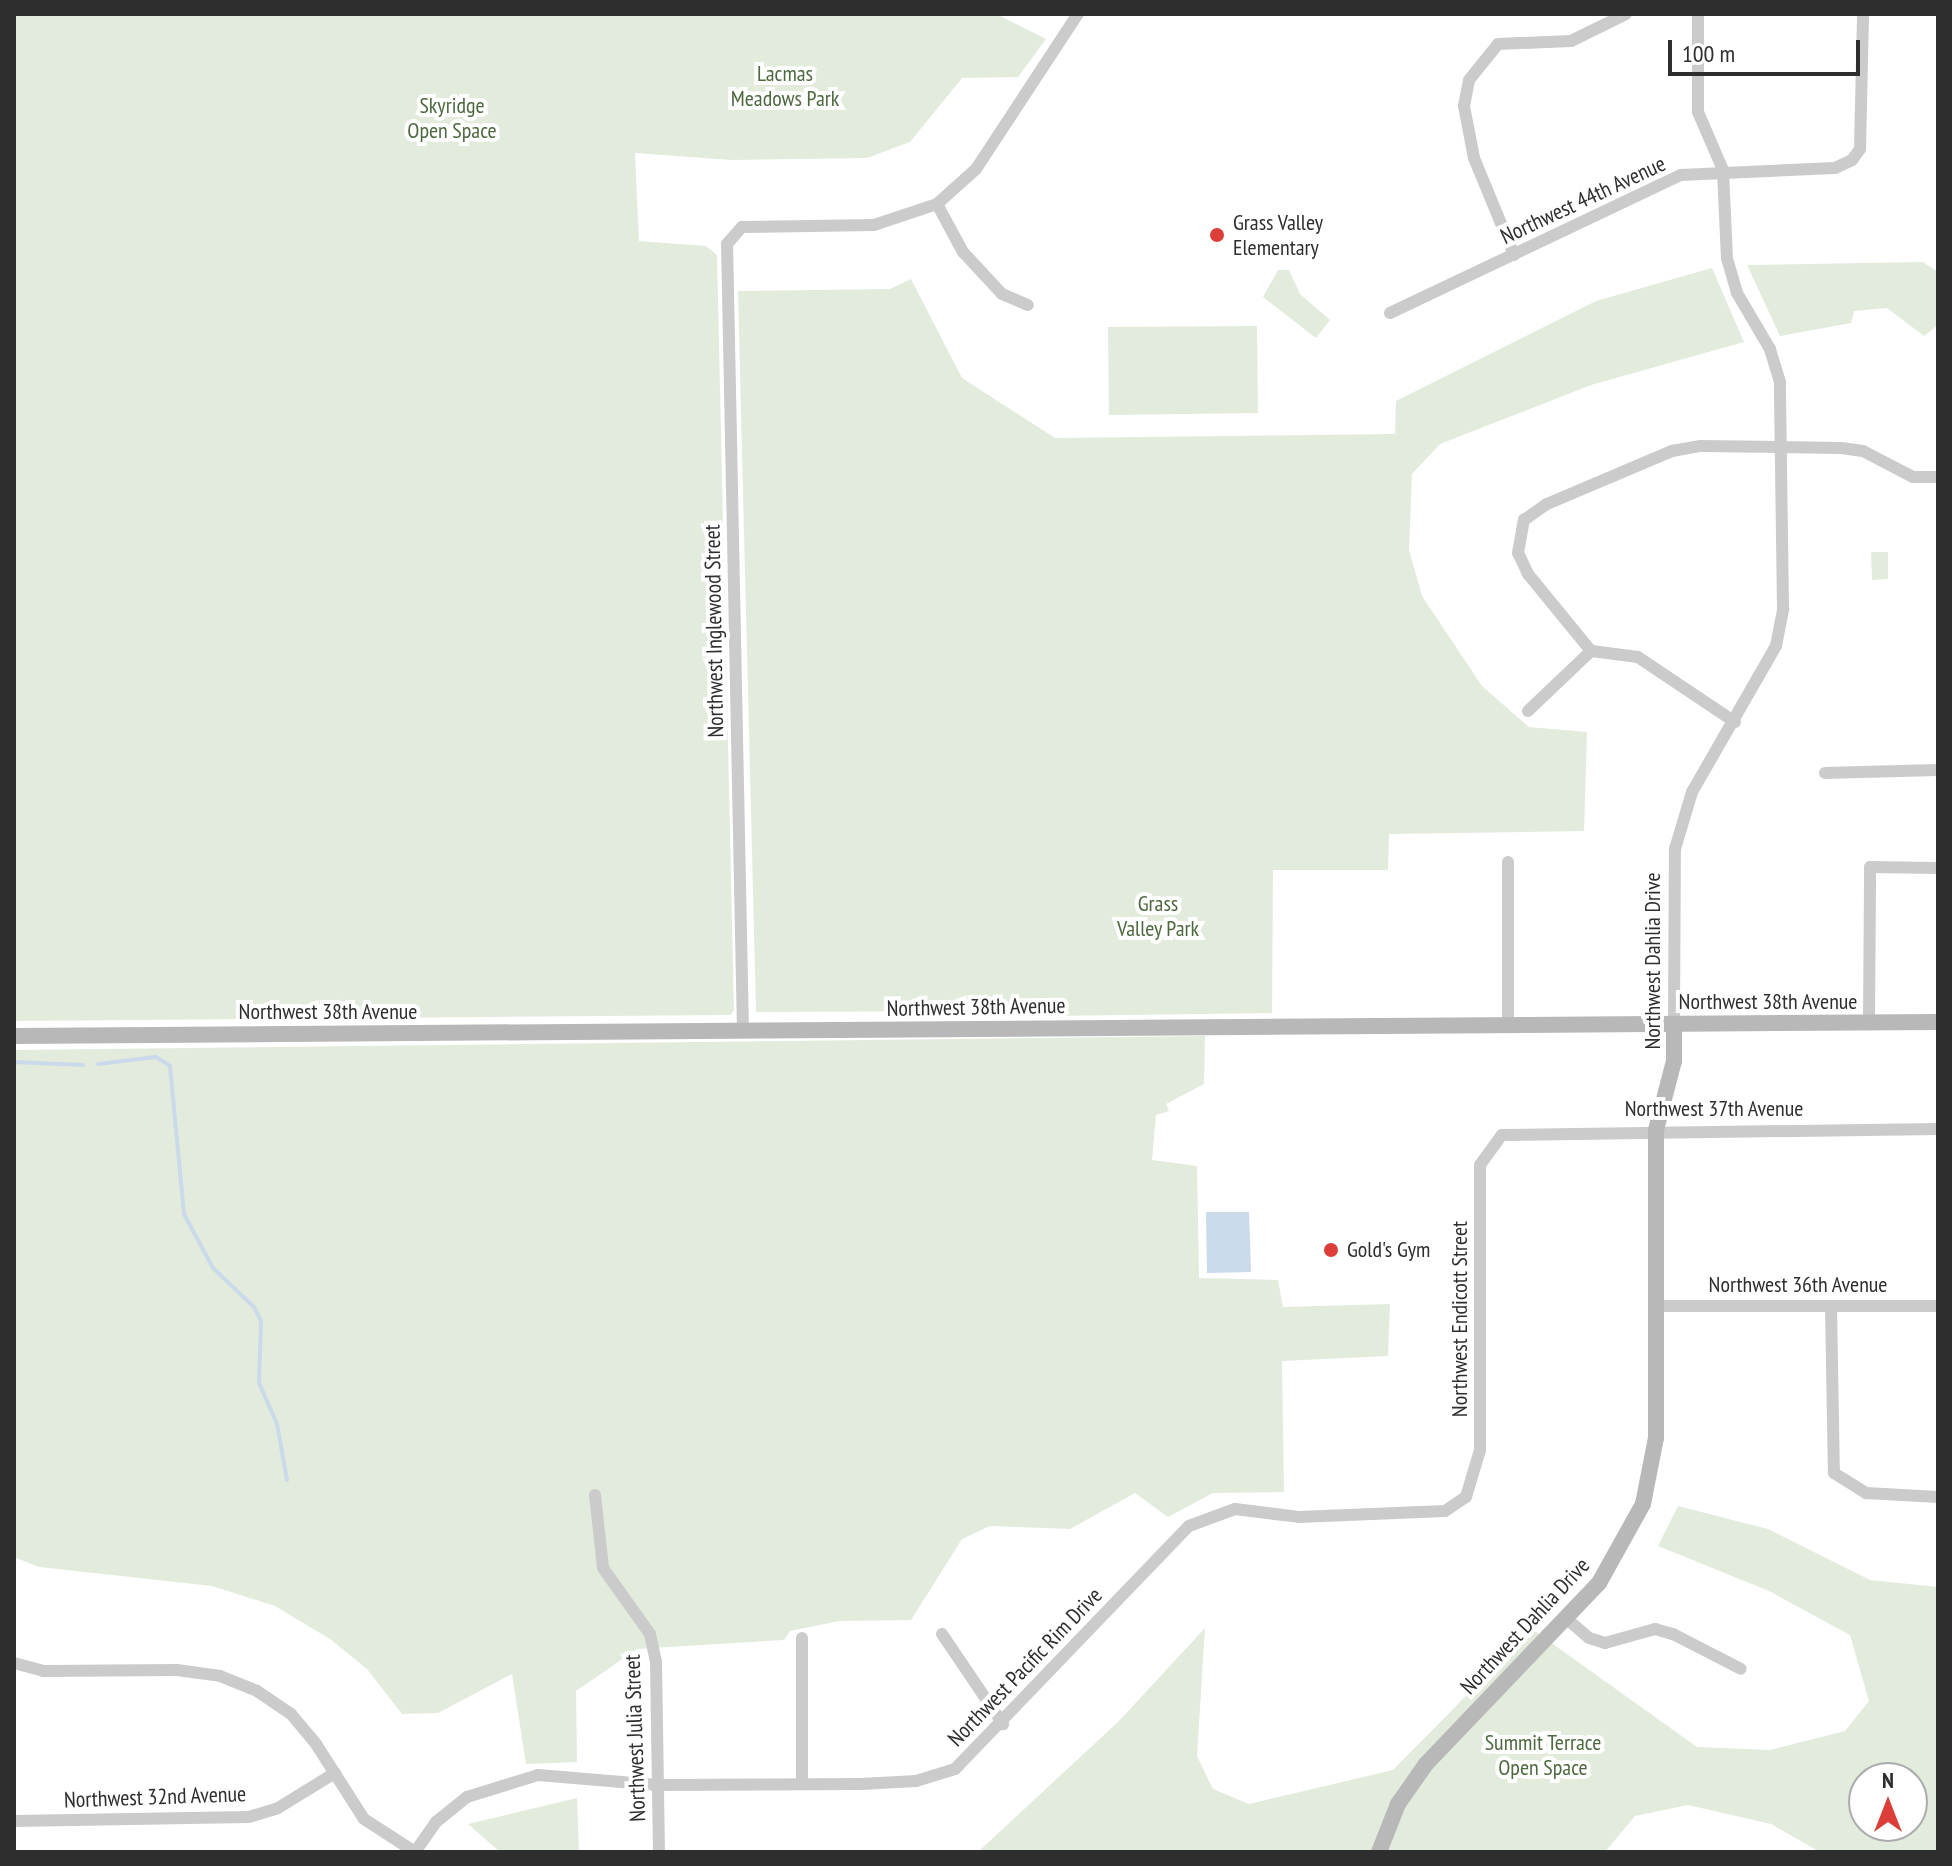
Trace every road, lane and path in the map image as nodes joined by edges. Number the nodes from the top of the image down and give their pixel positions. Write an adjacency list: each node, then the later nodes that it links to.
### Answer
1 (1078, 14): 6 (street)
2 (1626, 14): 7 (street)
3 (1698, 14): 5 (street, Northwest Dahlia Drive)
4 (1863, 14): 5 (street, Northwest 44th Avenue)
5 (1723, 170): 7 (street, Northwest 44th Avenue); 10 (street, Northwest Dahlia Drive)
6 (937, 204): 8 (street); 23 (street, Northwest Inglewood Street)
7 (1514, 255): 9 (street, Northwest 44th Avenue)
8 (1028, 305)
9 (1390, 313)
10 (1783, 447): 11 (street); 12 (street); 14 (street, Northwest Dahlia Drive)
11 (1938, 477)
12 (1591, 651): 13 (street); 14 (street)
13 (1528, 711)
14 (1735, 722): 22 (street, Northwest Dahlia Drive)
15 (1938, 770): 16 (street)
16 (1825, 773)
17 (1508, 862): 21 (street)
18 (1938, 868): 20 (street)
19 (1938, 1022): 20 (street, Northwest 38th Avenue)
20 (1869, 1023): 22 (street, Northwest 38th Avenue)
21 (1508, 1024): 22 (street, Northwest 38th Avenue); 23 (street, Northwest 38th Avenue)
22 (1674, 1024): 26 (street, Northwest Dahlia Drive)
23 (743, 1032): 24 (street, Northwest 38th Avenue)
24 (14, 1036)
25 (1938, 1129): 26 (street, Northwest 37th Avenue)
26 (1656, 1130): 27 (street, Northwest 37th Avenue); 28 (street, Northwest Dahlia Drive)
27 (1493, 1142): 32 (street, Northwest Endicott Street)
28 (1658, 1306): 29 (street, Northwest 36th Avenue); 34 (street, Northwest Dahlia Drive)
29 (1831, 1306): 30 (street, Northwest 36th Avenue); 33 (street)
30 (1938, 1306)
31 (595, 1495): 42 (street, Northwest Julia Street)
32 (1466, 1497): 39 (street, Northwest Pacific Rim Drive)
33 (1938, 1497)
34 (1566, 1618): 38 (street); 46 (street, Northwest Dahlia Drive)
35 (942, 1634): 39 (street)
36 (802, 1638): 41 (street)
37 (14, 1663): 40 (street)
38 (1741, 1669)
39 (1003, 1724): 41 (street, Northwest Pacific Rim Drive)
40 (335, 1773): 43 (street, Northwest 32nd Avenue); 44 (street)
41 (802, 1784): 42 (street, Northwest Pacific Rim Drive)
42 (658, 1785): 44 (street, Northwest Pacific Rim Drive); 45 (street, Northwest Julia Street)
43 (14, 1821)
44 (415, 1852)
45 (659, 1852)
46 (1379, 1852)

